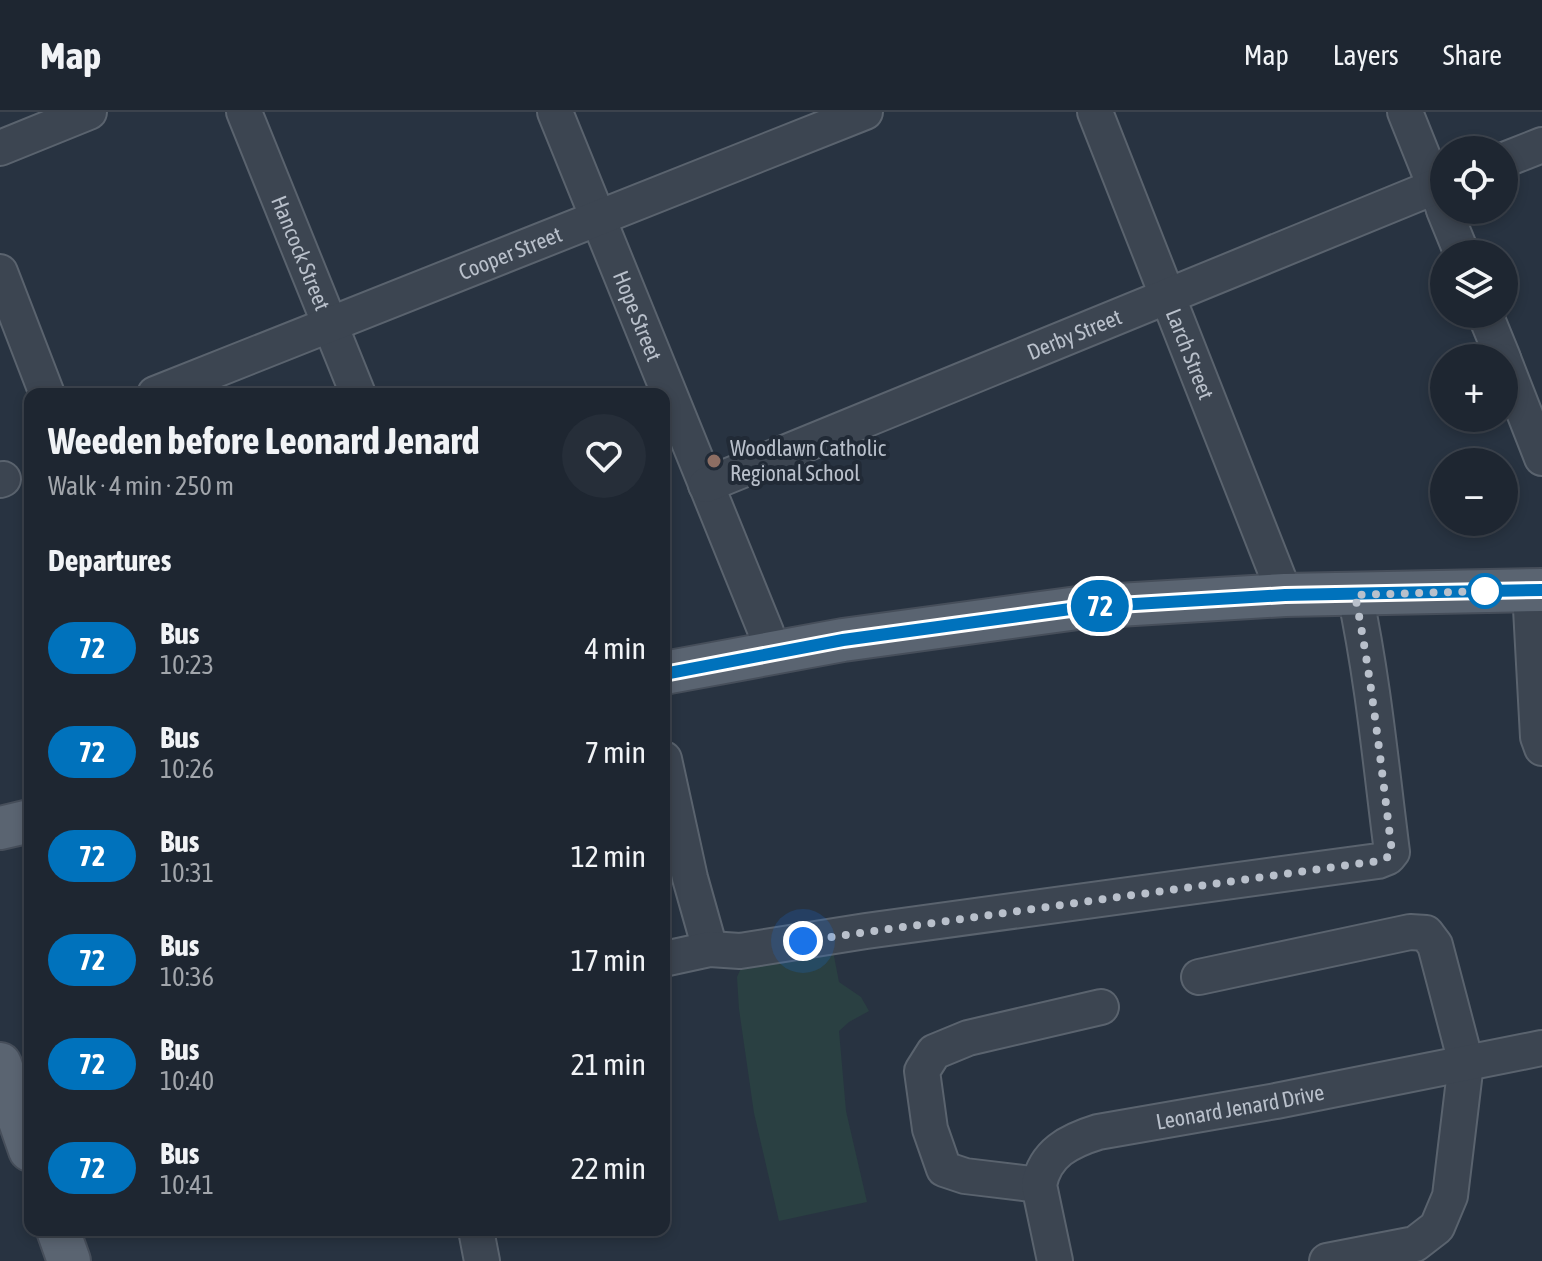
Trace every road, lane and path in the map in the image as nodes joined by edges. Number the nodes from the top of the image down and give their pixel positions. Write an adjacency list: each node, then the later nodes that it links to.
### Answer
1 (89, 112): 8 (street)
2 (244, 112): 15 (street, Hancock Street)
3 (555, 112): 12 (street, Hope Street)
4 (865, 112): 12 (street, Cooper Street)
5 (1095, 112): 14 (street, Larch Street)
6 (1405, 112): 10 (street)
7 (1542, 145): 9 (street)
8 (0, 148)
9 (1518, 154)
10 (1430, 169)
11 (1430, 201): 14 (street, Derby Street)
12 (598, 219): 15 (street, Cooper Street); 19 (street, Hope Street)
13 (0, 272): 16 (street)
14 (1168, 296): 23 (street, Derby Street); 25 (street, Larch Street)
15 (330, 325): 17 (street, Cooper Street); 18 (street, Hancock Street)
16 (45, 388)
17 (170, 388)
18 (356, 388)
19 (667, 388)
20 (670, 396): 23 (street, Hope Street)
21 (1518, 398): 22 (street)
22 (1542, 458)
23 (706, 485): 27 (street, Hope Street)
24 (1536, 590): 26 (main road); 29 (street)
25 (1285, 595): 26 (main road); 27 (main road)
26 (1355, 595): 34 (street)
27 (772, 652): 28 (main road)
28 (670, 672)
29 (1542, 748)
30 (670, 815): 33 (street)
31 (24, 822): 32 (main road)
32 (0, 828)
33 (677, 881): 34 (street)
34 (710, 949): 35 (street)
35 (670, 958)
36 (1199, 977): 39 (street)
37 (1101, 1007): 42 (street)
38 (1542, 1048): 39 (street, Leonard Jenard Drive)
39 (1466, 1063): 42 (street, Leonard Jenard Drive); 46 (street)
40 (4, 1090): 41 (main road)
41 (24, 1136)
42 (1039, 1185): 45 (street)
43 (477, 1236): 44 (street)
44 (482, 1261)
45 (1055, 1261)
46 (1327, 1261)

